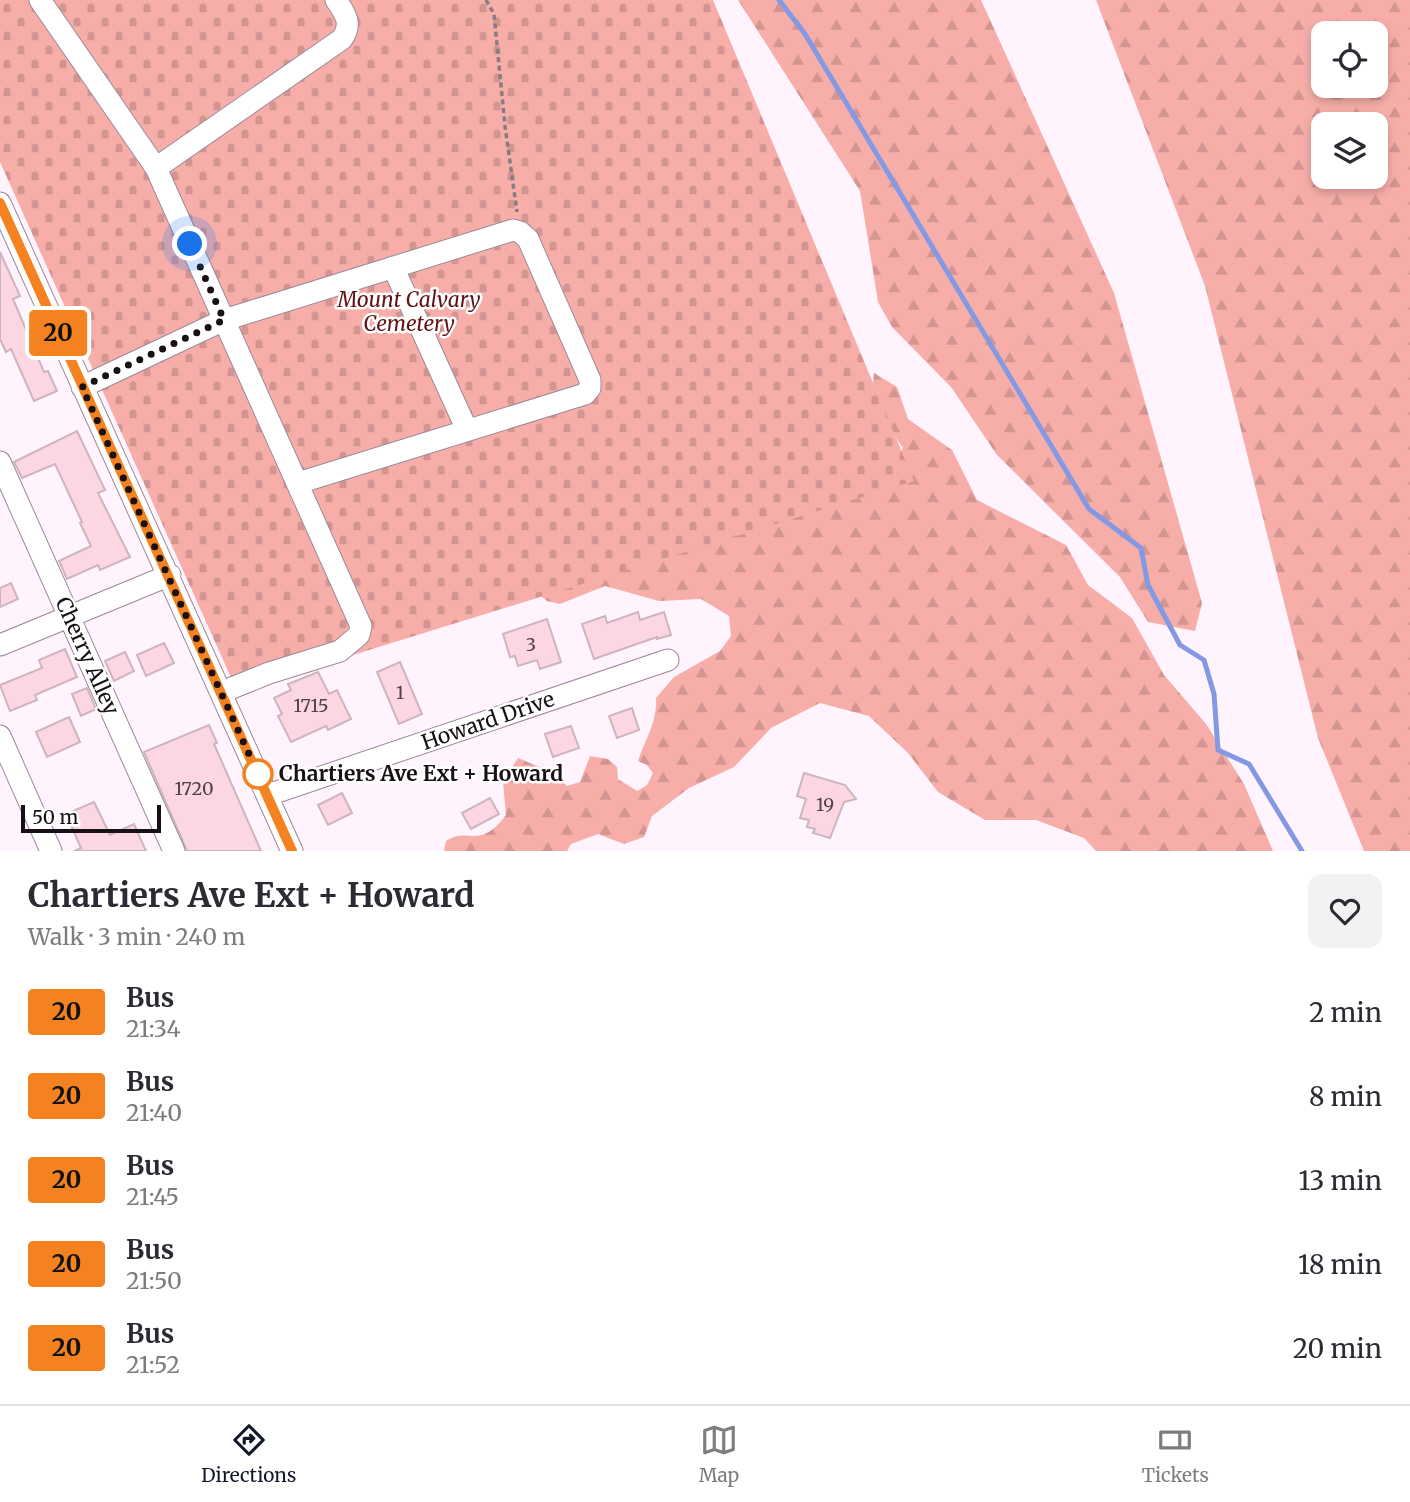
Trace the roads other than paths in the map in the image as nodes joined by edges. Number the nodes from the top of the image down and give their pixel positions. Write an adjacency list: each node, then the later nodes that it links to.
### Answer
1 (40, 0): 3 (street)
2 (336, 0): 3 (street)
3 (156, 168): 6 (street)
4 (0, 204): 7 (street)
5 (393, 267): 6 (street); 8 (street); 8 (street)
6 (224, 320): 7 (street); 10 (street)
7 (82, 387): 11 (street)
8 (467, 430): 10 (street)
9 (0, 462): 12 (street, Cherry Alley)
10 (298, 483): 15 (street)
11 (170, 575): 12 (street); 15 (street)
12 (70, 617): 13 (street); 20 (street, Cherry Alley)
13 (0, 645)
14 (668, 660): 17 (street, Howard Drive)
15 (222, 692): 17 (street)
16 (0, 736): 19 (street)
17 (268, 795): 18 (street)
18 (286, 849)
19 (51, 851)
20 (174, 851)

